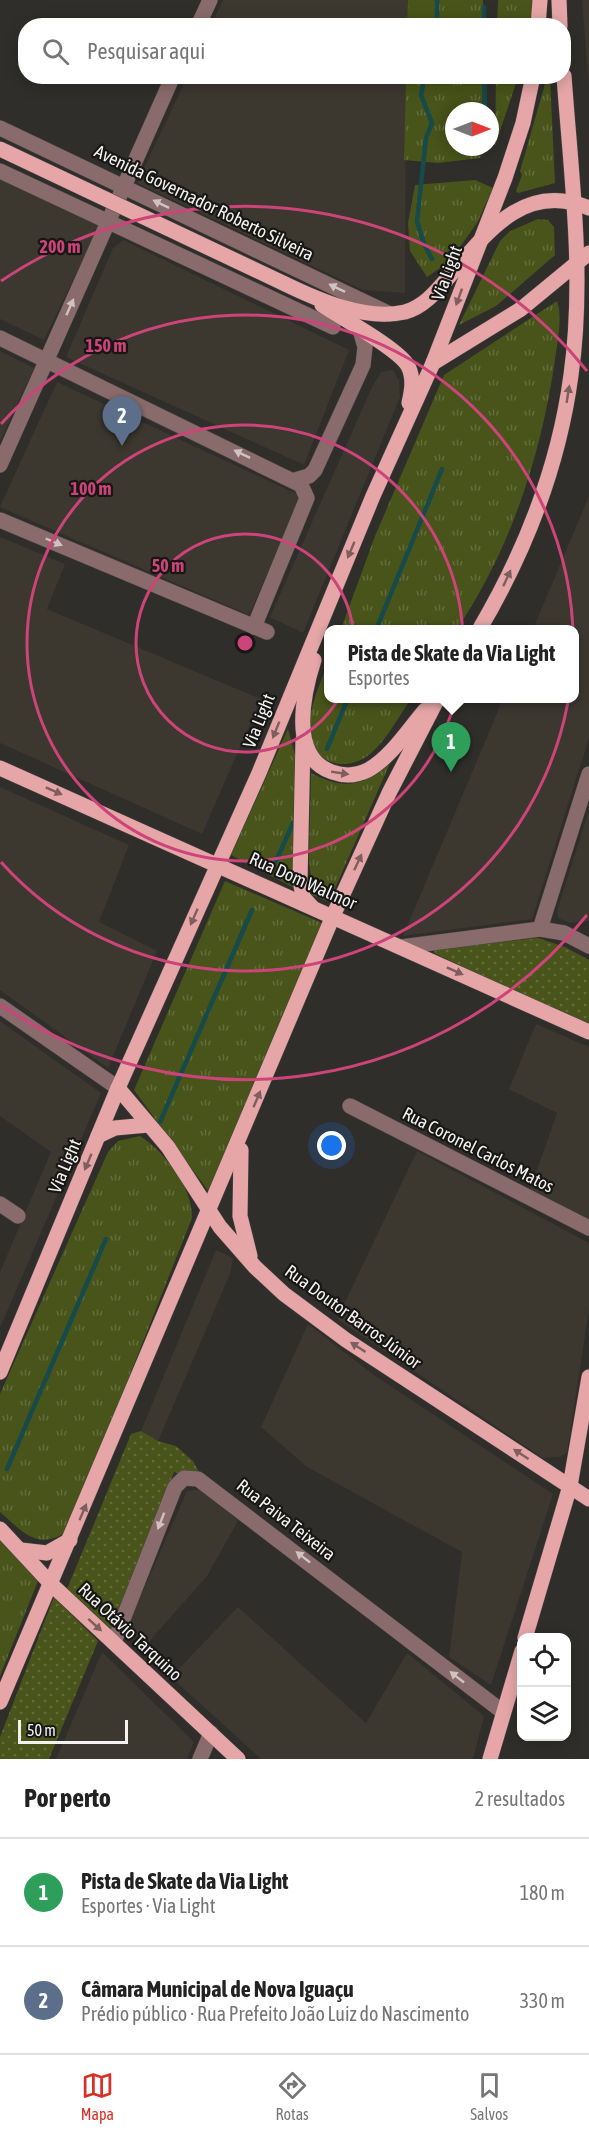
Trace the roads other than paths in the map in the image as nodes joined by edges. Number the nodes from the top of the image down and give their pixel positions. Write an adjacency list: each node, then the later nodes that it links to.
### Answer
1 (210, 0): 4 (street)
2 (540, 0): 5 (main road)
3 (559, 0): 6 (main road)
4 (202, 18)
5 (539, 18)
6 (560, 18)
7 (169, 84): 13 (street)
8 (531, 84): 16 (main road, Via Light)
9 (565, 84): 14 (main road)
10 (0, 128): 13 (street, Avenida Governador Roberto Silveira)
11 (0, 149): 19 (main road, bridge)
12 (0, 171): 15 (street)
13 (123, 185): 15 (street); 20 (street, Avenida Governador Roberto Silveira, one-way to 13)
14 (582, 206): 16 (main road); 18 (main road)
15 (107, 222): 21 (street); 24 (street, one-way to 15)
16 (479, 242): 20 (main road); 25 (main road, Via Light, one-way to 25)
17 (589, 253): 18 (main road)
18 (576, 263): 25 (main road); 31 (main road, one-way to 18)
19 (302, 292): 20 (main road); 22 (main road)
20 (382, 314)
21 (333, 327)
22 (360, 330): 26 (main road); 28 (street)
23 (0, 338): 24 (street)
24 (46, 361): 27 (street); 28 (street, one-way to 24)
25 (433, 363): 26 (main road, Via Light)
26 (405, 422): 30 (main road, Via Light, one-way to 30)
27 (0, 465)
28 (295, 480): 29 (street, one-way to 28)
29 (0, 520)
30 (332, 594): 34 (main road); 37 (main road, Via Light, one-way to 37)
31 (482, 625)
32 (433, 703): 34 (main road, one-way to 32)
33 (435, 703): 39 (main road, one-way to 33)
34 (303, 725): 38 (main road)
35 (0, 768): 37 (main road, Rua Dom Walmor, one-way to 37)
36 (589, 774): 40 (street)
37 (218, 864): 38 (main road, Rua Dom Walmor); 45 (main road, Via Light, one-way to 45)
38 (312, 907): 39 (main road, Rua Dom Walmor)
39 (333, 916): 42 (main road, Rua Dom Walmor); 48 (main road, one-way to 39)
40 (540, 929): 41 (street); 42 (street)
41 (589, 946)
42 (401, 947): 44 (main road, Rua Dom Walmor, one-way to 44)
43 (0, 1006): 45 (street, Rua Doutor Barros Júnior)
44 (589, 1032)
45 (117, 1088): 47 (main road, Rua Doutor Barros Júnior); 49 (main road, Via Light)
46 (350, 1106): 55 (street, Rua Coronel Carlos Matos)
47 (148, 1125): 49 (main road); 50 (main road, Rua Doutor Barros Júnior)
48 (243, 1133): 52 (main road); 56 (main road)
49 (98, 1136): 57 (main road, Via Light, one-way to 57)
50 (200, 1196): 52 (main road, Rua Doutor Barros Júnior); 54 (main road)
51 (0, 1204): 53 (street)
52 (209, 1211): 54 (main road); 56 (main road, Rua Doutor Barros Júnior)
53 (18, 1216)
54 (202, 1227): 62 (main road, one-way to 54)
55 (589, 1228)
56 (255, 1267): 59 (main road, Rua Doutor Barros Júnior, one-way to 56)
57 (0, 1372)
58 (589, 1377): 59 (main road)
59 (570, 1486): 60 (main road, Rua Doutor Barros Júnior); 65 (main road)
60 (589, 1499)
61 (0, 1529): 63 (main road, Rua Otávio Tarquino)
62 (72, 1537): 63 (main road); 64 (main road)
63 (21, 1550): 64 (main road, Rua Otávio Tarquino)
64 (52, 1585): 66 (main road, Rua Otávio Tarquino, one-way to 66); 68 (main road)
65 (526, 1633)
66 (114, 1642): 69 (street, Rua Paiva Teixeira, one-way to 66); 70 (main road, Rua Otávio Tarquino)
67 (517, 1667): 69 (main road)
68 (0, 1702)
69 (503, 1712): 73 (main road)
70 (211, 1733): 71 (street); 72 (main road, Rua Otávio Tarquino)
71 (200, 1759)
72 (238, 1759)
73 (490, 1759)

